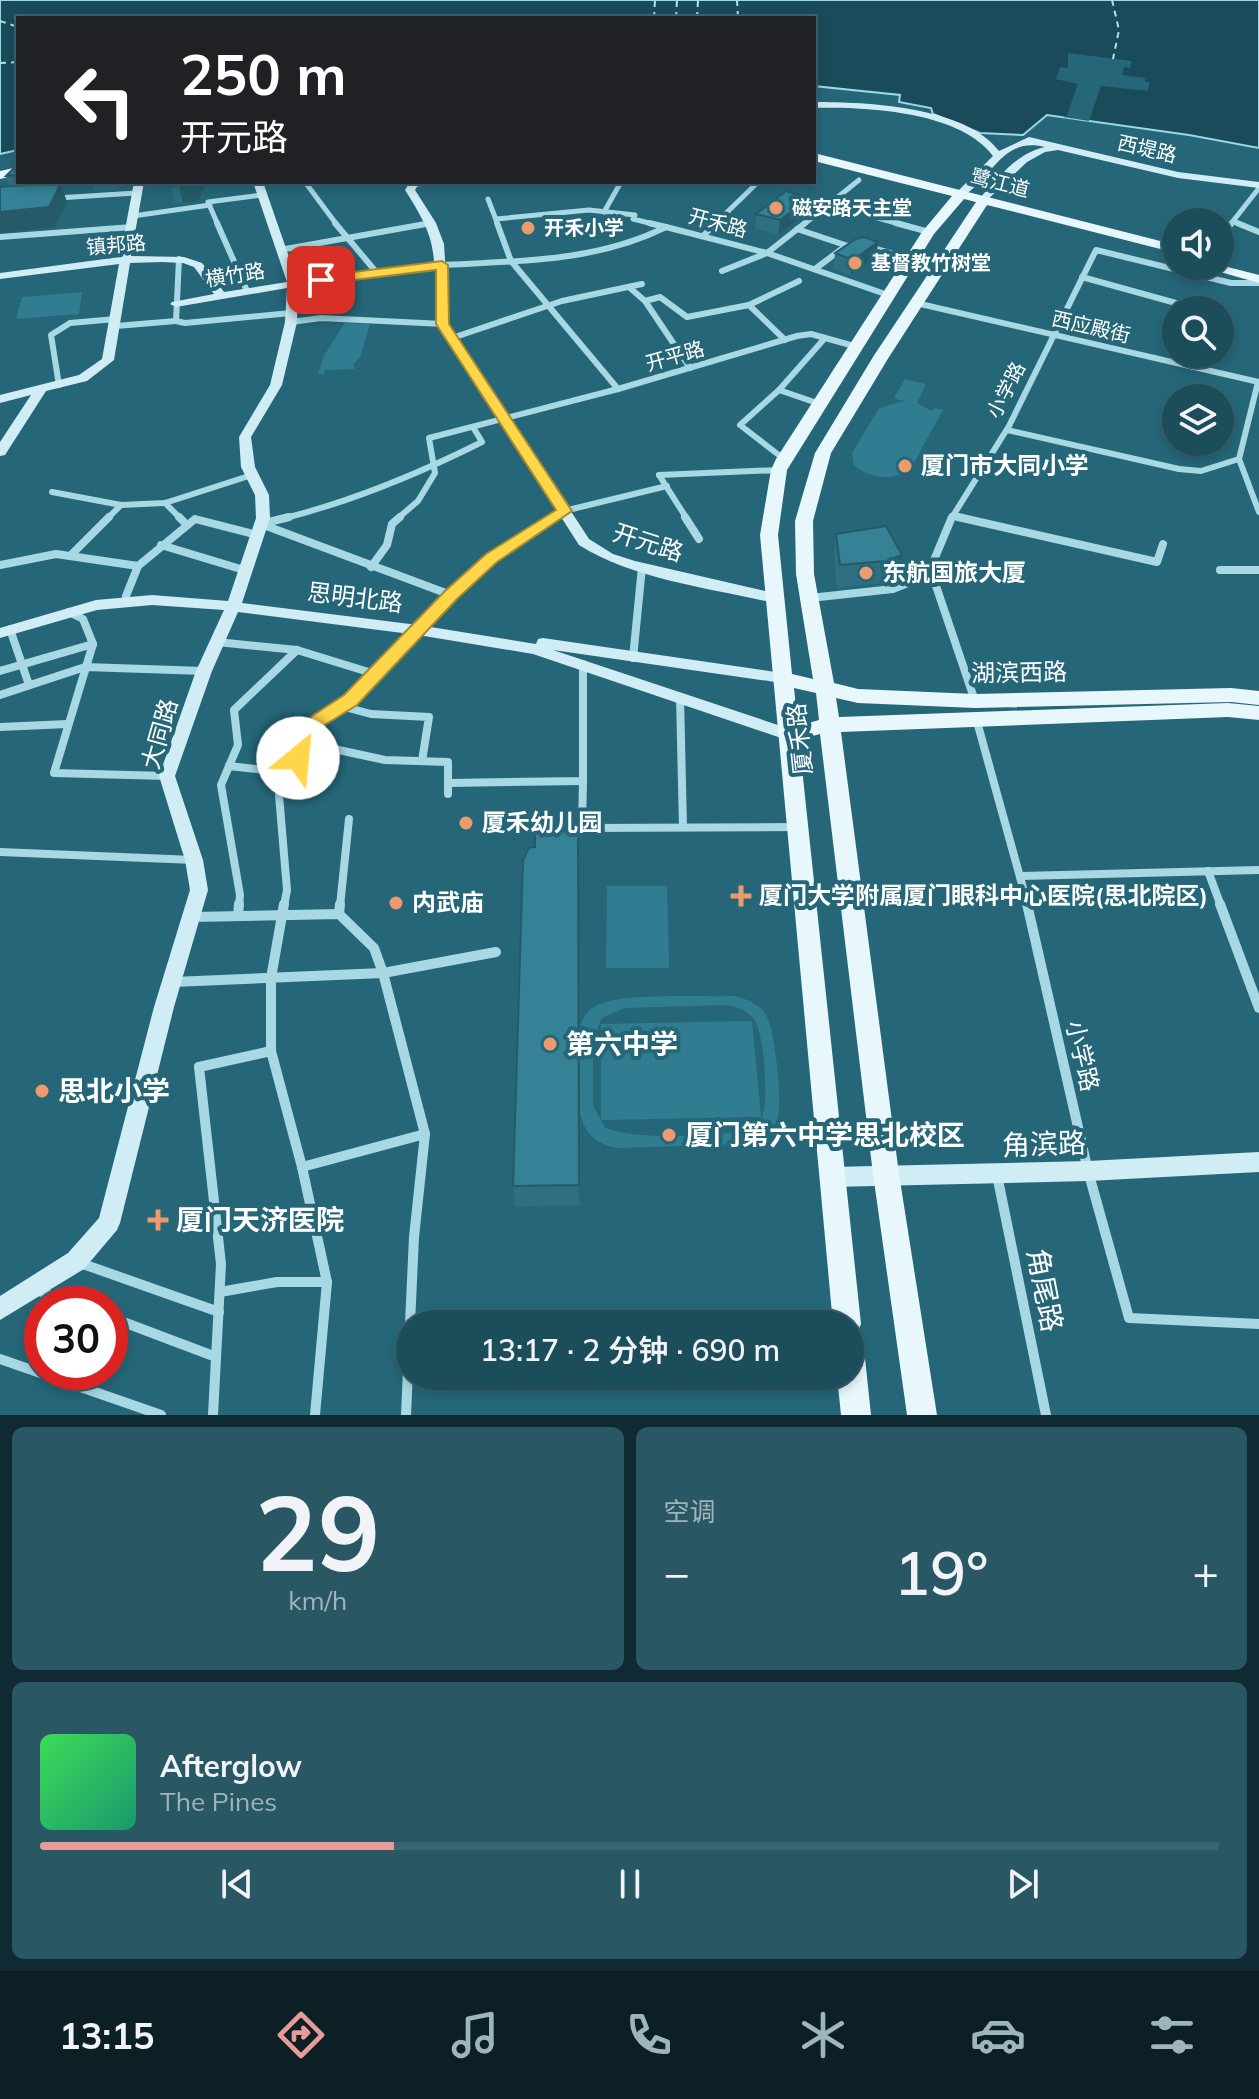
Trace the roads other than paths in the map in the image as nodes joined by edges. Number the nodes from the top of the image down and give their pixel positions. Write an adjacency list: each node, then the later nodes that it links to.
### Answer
1 (816, 105): 4 (street)
2 (1029, 140): 3 (street, 西堤路); 4 (street, 厦禾路)
3 (1063, 148): 12 (street, 西堤路); 17 (street, 厦禾路)
4 (997, 155): 17 (street, 厦禾路)
5 (816, 158): 17 (main road, 鹭江道)
6 (816, 169): 7 (main road, 鹭江道)
7 (859, 180): 17 (main road, 鹭江道); 18 (street)
8 (307, 184): 32 (street)
9 (413, 184): 25 (street)
10 (620, 184): 20 (street)
11 (756, 184): 30 (street)
12 (1259, 186): 22 (street)
13 (138, 188): 15 (street); 24 (street)
14 (260, 188): 19 (street); 36 (street, 大同路)
15 (45, 199)
16 (488, 199): 21 (street)
17 (969, 201): 28 (main road, 厦禾路); 33 (main road, 鹭江道); 35 (main road, 鹭江道); 62 (main road, 厦禾路)
18 (828, 204): 27 (street); 28 (street)
19 (210, 205): 24 (street); 57 (street)
20 (604, 212): 21 (street); 26 (street)
21 (496, 219): 42 (street)
22 (1234, 220)
23 (1234, 221): 29 (street)
24 (132, 222): 31 (street); 41 (street)
25 (431, 223): 32 (street); 44 (street)
26 (666, 227): 30 (street, 开禾路); 42 (street, 开禾路)
27 (797, 229): 34 (street); 37 (street)
28 (929, 232): 40 (main road, 厦禾路)
29 (1259, 232)
30 (703, 236): 37 (street, 开禾路)
31 (0, 237)
32 (347, 237): 36 (street); 48 (street)
33 (1098, 244): 38 (main road, 鹭江道); 51 (street, 小学路); 53 (street)
34 (847, 245): 40 (street); 45 (street)
35 (1162, 246)
36 (280, 250): 54 (street, 大同路)
37 (767, 253): 45 (street, 开禾路); 47 (street)
38 (1162, 255)
39 (179, 259): 41 (street, 镇邦路); 58 (street, 镇邦路); 63 (street)
40 (911, 259): 59 (main road, 厦禾路)
41 (123, 261): 50 (street, 镇邦路); 68 (street)
42 (511, 261): 44 (street, 开禾路); 65 (street)
43 (1234, 264): 46 (main road)
44 (442, 265): 48 (street, 横竹路); 69 (street)
45 (815, 269): 59 (street, 开禾路)
46 (1259, 270)
47 (722, 271)
48 (377, 273): 54 (street, 横竹路)
49 (1234, 274): 53 (main road)
50 (0, 276)
51 (1082, 277): 60 (street); 70 (street, 小学路)
52 (799, 281): 64 (street)
53 (1259, 281)
54 (293, 284): 57 (street, 横竹路); 66 (street, 大同路)
55 (642, 284): 56 (street)
56 (630, 288): 61 (street); 65 (street)
57 (247, 291): 58 (street, 横竹路)
58 (220, 295): 63 (street, 横竹路)
59 (888, 295): 74 (main road, 厦禾路)
60 (1162, 299)
61 (645, 301): 64 (street); 76 (street)
62 (916, 303): 70 (street, 西应殿街); 118 (main road, 厦禾路)
63 (176, 304): 67 (street)
64 (749, 305): 73 (street)
65 (549, 306): 71 (street); 80 (street)
66 (291, 318): 67 (street); 69 (street); 92 (street, 大同路)
67 (176, 321): 68 (street)
68 (116, 322): 79 (street); 79 (street)
69 (443, 324): 71 (street, 开元路)
70 (1054, 335): 75 (street, 西应殿街); 87 (street, 小学路)
71 (452, 338): 85 (street, 开元路)
72 (825, 338): 73 (street, 开平路); 74 (street, 开平路); 81 (street)
73 (785, 340): 76 (street, 开平路)
74 (854, 346): 84 (main road, 厦禾路)
75 (1162, 360)
76 (690, 368): 80 (street, 开平路)
77 (1197, 368): 78 (street, 西应殿街)
78 (1258, 382): 89 (street)
79 (59, 385): 82 (street)
80 (618, 389): 85 (street, 开平路)
81 (779, 390): 84 (street); 90 (street)
82 (40, 391): 83 (street); 88 (street)
83 (0, 399)
84 (817, 403): 90 (main road, 厦禾路)
85 (504, 419): 86 (street, 开平路); 98 (street, 开元路)
86 (473, 427): 91 (street); 91 (street, 开平路)
87 (1007, 430): 89 (street); 100 (street, 小学路)
88 (0, 452)
89 (1239, 459): 95 (street)
90 (782, 464): 93 (street); 117 (main road, 厦禾路)
91 (434, 467): 102 (street); 109 (street)
92 (252, 475): 96 (street); 102 (street, 大同路)
93 (667, 486): 98 (street); 103 (street)
94 (52, 492): 97 (street)
95 (1257, 502): 99 (street)
96 (165, 503): 97 (street); 101 (street)
97 (121, 505): 106 (street)
98 (564, 511): 110 (street, 开元路); 115 (street)
99 (1259, 512)
100 (953, 516): 104 (street); 114 (street, 小学路)
101 (186, 524): 102 (street); 105 (street)
102 (259, 530): 109 (street); 111 (street, 大同路)
103 (699, 539)
104 (1163, 544)
105 (161, 545): 108 (street); 111 (street)
106 (71, 555): 107 (street); 108 (street)
107 (0, 565)
108 (138, 566): 116 (street)
109 (371, 567): 115 (street)
110 (642, 567): 117 (street, 开元路); 126 (street)
111 (244, 570): 119 (street, 大同路)
112 (1220, 570): 113 (street)
113 (1259, 570)
114 (933, 573): 118 (street); 142 (street, 小学路)
115 (451, 595): 121 (street)
116 (126, 596): 119 (street, 思明北路); 122 (street, 思明北路)
117 (774, 598): 134 (main road, 厦禾路)
118 (810, 598): 137 (main road, 厦禾路)
119 (234, 604): 120 (street, 思明北路); 121 (street, 思明北路); 123 (street, 大同路)
120 (68, 611): 122 (street, 思明北路); 124 (street)
121 (421, 627): 126 (street, 思明北路); 129 (street, 思明北路); 133 (street)
122 (3, 630): 128 (street)
123 (217, 642): 125 (street); 132 (street, 大同路)
124 (93, 644): 128 (street); 130 (street)
125 (297, 650): 133 (street); 150 (street)
126 (633, 658): 127 (street, 思明北路)
127 (665, 662): 134 (street, 思明北路); 135 (street)
128 (23, 664): 131 (street); 136 (street)
129 (583, 664): 135 (street, 思明北路); 153 (street)
130 (85, 667): 132 (street); 136 (street); 144 (street)
131 (0, 671)
132 (204, 671): 152 (street, 大同路)
133 (375, 674): 141 (street)
134 (782, 678): 137 (main road, 湖滨西路); 147 (main road, 厦禾路)
135 (642, 684): 139 (street, 思明北路)
136 (29, 685): 138 (street)
137 (825, 689): 142 (main road, 湖滨西路); 145 (main road, 厦禾路)
138 (0, 695)
139 (680, 697): 147 (street, 思明北路); 157 (street)
140 (1259, 698): 142 (main road, 湖滨西路)
141 (341, 706): 148 (street); 149 (street)
142 (976, 709): 143 (main road, 湖滨西路); 145 (main road, 湖滨西路); 163 (street, 小学路)
143 (1259, 713)
144 (68, 724): 146 (street); 152 (street)
145 (827, 725): 147 (main road, 湖滨西路); 178 (main road, 厦禾路)
146 (0, 727)
147 (790, 735): 158 (main road, 厦禾路)
148 (306, 743): 149 (street); 151 (street)
149 (422, 761): 154 (street)
150 (229, 766): 151 (street); 165 (street)
151 (291, 773): 166 (street)
152 (167, 776): 160 (street, 大同路)
153 (583, 781): 154 (street); 157 (street)
154 (449, 783): 155 (street)
155 (448, 794)
156 (349, 819): 164 (street)
157 (683, 827): 158 (street)
158 (797, 827): 180 (main road, 厦禾路)
159 (0, 852): 160 (street)
160 (194, 860): 167 (street, 大同路)
161 (1259, 870): 162 (street)
162 (1208, 871): 163 (street); 172 (street)
163 (1021, 876): 177 (street, 小学路)
164 (339, 914): 166 (street); 169 (street)
165 (238, 916): 166 (street); 167 (street)
166 (282, 916): 170 (street)
167 (191, 917): 171 (street, 大同路)
168 (496, 952): 169 (street)
169 (383, 973): 170 (street); 174 (street)
170 (271, 978): 171 (street); 173 (street)
171 (172, 982): 181 (street, 大同路)
172 (1259, 1008)
173 (271, 1051): 176 (street); 184 (street)
174 (425, 1134): 176 (street); 187 (street)
175 (1259, 1162): 177 (street, 角滨路)
176 (302, 1167): 182 (street)
177 (1088, 1171): 179 (street, 角滨路); 191 (street, 小学路)
178 (886, 1174): 179 (street, 角滨路); 180 (street, 角滨路); 201 (main road, 厦禾路)
179 (997, 1174): 202 (street, 角尾路)
180 (831, 1177): 188 (main road, 厦禾路)
181 (76, 1261): 183 (street, 大同路); 189 (street)
182 (327, 1282): 184 (street); 198 (street)
183 (35, 1286)
184 (220, 1292): 189 (street)
185 (24, 1293): 186 (street, 大同路)
186 (0, 1309)
187 (411, 1310)
188 (845, 1310)
189 (219, 1312): 192 (street)
190 (128, 1324): 192 (street)
191 (1259, 1324)
192 (216, 1357): 197 (street)
193 (0, 1359): 196 (street)
194 (407, 1390): 199 (street)
195 (853, 1390): 200 (main road)
196 (161, 1415)
197 (213, 1415)
198 (315, 1415)
199 (406, 1415)
200 (856, 1415)
201 (922, 1415)
202 (1046, 1415)

